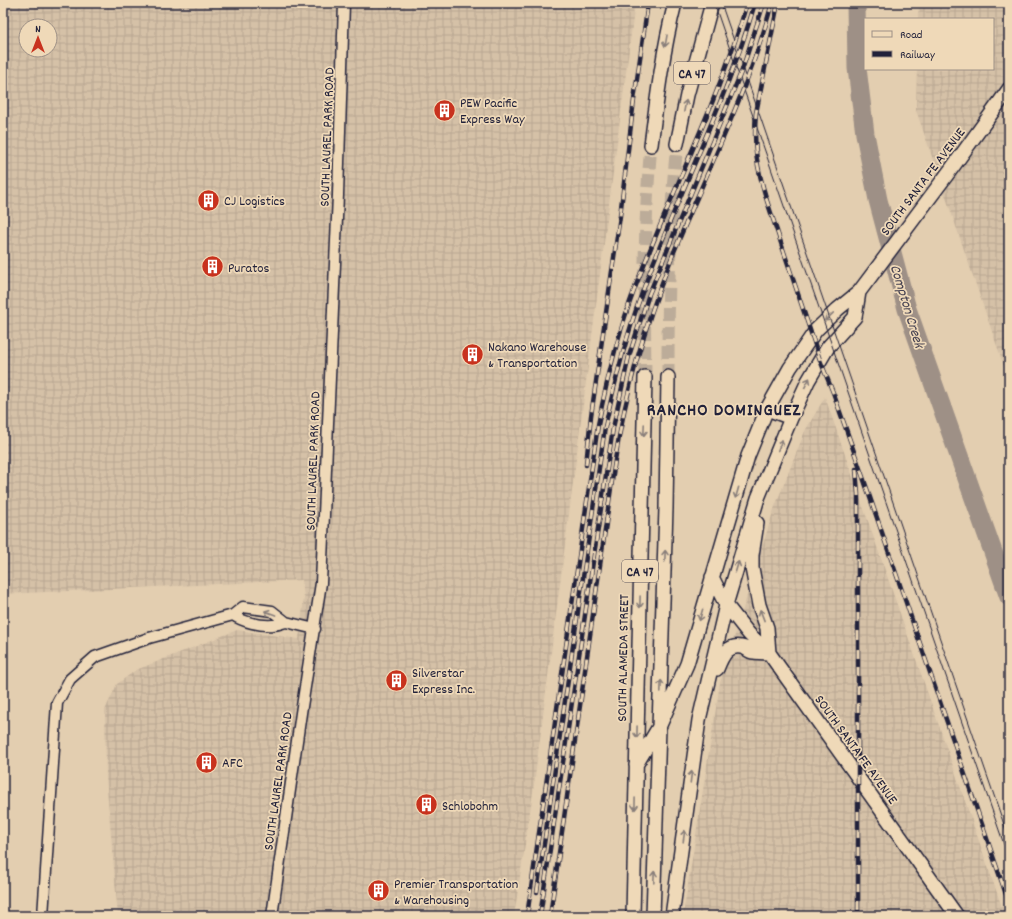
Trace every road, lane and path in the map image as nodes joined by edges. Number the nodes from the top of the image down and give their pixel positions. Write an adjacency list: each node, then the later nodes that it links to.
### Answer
1 (344, 3): 15 (street, SOUTH LAUREL PARK ROAD)
2 (675, 3): 6 (main road, CA 47, one-way to 6)
3 (712, 3): 5 (main road, CA 47, one-way to 3)
4 (1009, 89): 7 (main road, SOUTH SANTA FE AVENUE)
5 (678, 144)
6 (651, 146)
7 (859, 292): 10 (main road, SOUTH SANTA FE AVENUE, one-way to 10); 11 (main road, SOUTH SANTA FE AVENUE, one-way to 7)
8 (645, 377): 19 (main road, SOUTH ALAMEDA STREET / CA 47, one-way to 19)
9 (668, 377): 18 (main road, CA 47, one-way to 9)
10 (767, 409): 11 (main road); 13 (main road, SOUTH SANTA FE AVENUE, one-way to 13)
11 (791, 418): 12 (main road, SOUTH SANTA FE AVENUE, one-way to 11)
12 (758, 498): 14 (main road, SOUTH SANTA FE AVENUE, one-way to 12); 16 (main road, one-way to 12)
13 (712, 577): 14 (main road, SOUTH SANTA FE AVENUE); 18 (main road, one-way to 18)
14 (726, 605): 16 (main road, SOUTH SANTA FE AVENUE); 17 (main road)
15 (315, 629): 20 (street); 21 (street, SOUTH LAUREL PARK ROAD)
16 (769, 653): 17 (main road); 25 (main road, SOUTH SANTA FE AVENUE)
17 (699, 720): 24 (main road, one-way to 17)
18 (660, 725): 19 (main road); 23 (main road, CA 47, one-way to 18)
19 (636, 765): 22 (main road, SOUTH ALAMEDA STREET / CA 47, one-way to 22)
20 (43, 916)
21 (272, 916)
22 (633, 916)
23 (653, 916)
24 (672, 916)
25 (957, 916)

